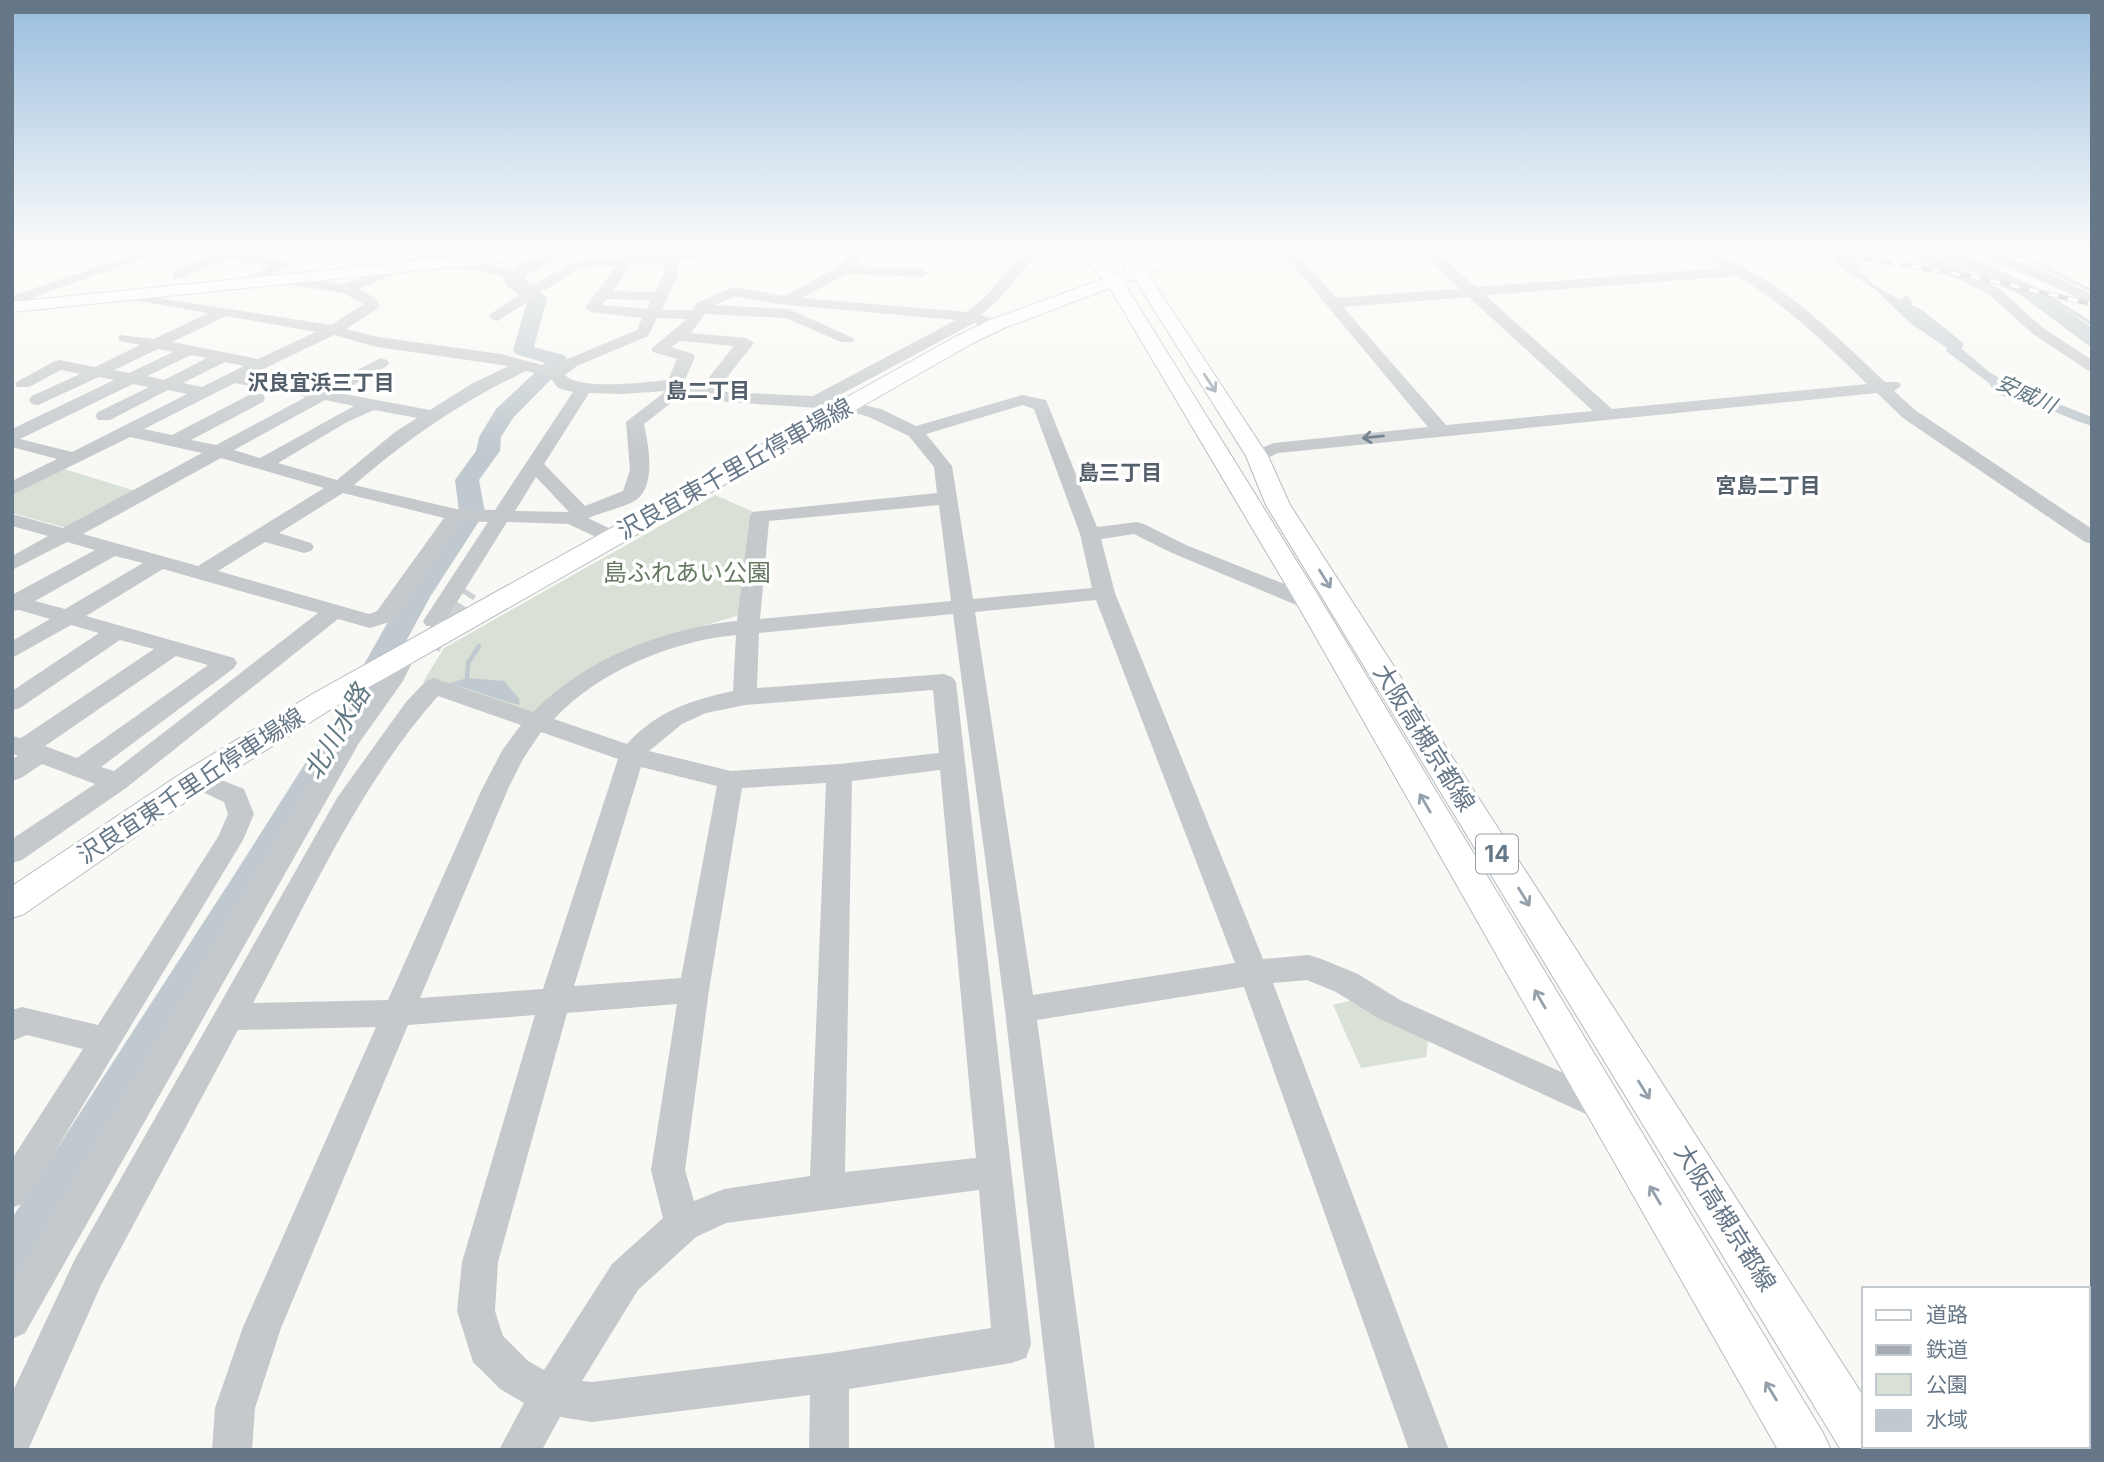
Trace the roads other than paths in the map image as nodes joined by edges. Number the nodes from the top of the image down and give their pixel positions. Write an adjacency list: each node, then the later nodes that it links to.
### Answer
1 (212, 317): 20 (street)
2 (255, 317): 16 (street)
3 (355, 317): 16 (street)
4 (652, 317): 28 (street)
5 (696, 317): 17 (street)
6 (796, 317): 19 (street)
7 (964, 317): 15 (street)
8 (986, 317): 15 (main road, 沢良宜東千里丘停車場線)
9 (1150, 317): 76 (main road, 大阪高槻京都線 / 14)
10 (1158, 317): 53 (main road, 大阪高槻京都線 / 14, one-way to 53)
11 (1344, 317): 46 (street)
12 (1499, 317): 43 (street)
13 (1807, 317): 34 (street)
14 (2023, 317): 26 (street)
15 (981, 319): 41 (main road, 沢良宜東千里丘停車場線); 41 (street)
16 (333, 330): 24 (street); 25 (street)
17 (678, 336): 33 (street); 36 (street)
18 (126, 338): 20 (street)
19 (847, 339)
20 (158, 343): 21 (street); 27 (street)
21 (191, 349): 22 (street); 30 (street)
22 (223, 356): 24 (street); 32 (street)
23 (381, 363): 38 (street)
24 (260, 364): 29 (street)
25 (523, 366): 28 (street); 45 (street)
26 (2092, 368)
27 (96, 372): 30 (street); 31 (street); 40 (street)
28 (549, 372): 35 (street)
29 (233, 378): 37 (street); 38 (street)
30 (131, 379): 32 (street); 49 (street)
31 (23, 383)
32 (166, 385): 37 (street); 44 (street)
33 (678, 386): 35 (street); 36 (street); 60 (street)
34 (1886, 386): 43 (street); 63 (street); 68 (street)
35 (583, 388): 56 (street)
36 (705, 392): 41 (street)
37 (204, 393): 47 (street)
38 (324, 394): 42 (street); 52 (street)
39 (257, 398): 50 (street)
40 (38, 400)
41 (831, 403): 48 (street); 64 (main road, 沢良宜東千里丘停車場線)
42 (372, 404): 45 (street); 55 (street)
43 (1606, 413): 46 (street)
44 (104, 416)
45 (434, 416): 57 (street)
46 (1440, 430): 53 (street, one-way to 53)
47 (129, 431): 50 (street); 54 (street)
48 (915, 432): 59 (street); 65 (street)
49 (12, 436)
50 (175, 441): 52 (street)
51 (12, 442): 54 (street)
52 (221, 452): 55 (street); 66 (street)
53 (1257, 456): 118 (main road, 大阪高槻京都線 / 14, one-way to 118)
54 (75, 458): 58 (street)
55 (262, 464): 57 (street)
56 (535, 465): 60 (street); 61 (street)
57 (340, 487): 61 (street); 67 (street)
58 (12, 489)
59 (947, 498): 78 (street); 82 (street)
60 (576, 516): 61 (street); 64 (street)
61 (478, 517): 74 (street); 79 (street); 81 (street)
62 (12, 520): 66 (street)
63 (2092, 527)
64 (605, 534): 81 (main road, 沢良宜東千里丘停車場線); 86 (main road, 沢良宜東千里丘停車場線)
65 (1090, 534): 75 (street); 76 (street)
66 (65, 535): 70 (street); 72 (street)
67 (262, 536): 69 (street); 73 (street)
68 (2092, 538)
69 (304, 547)
70 (112, 548): 71 (street); 77 (street)
71 (158, 563): 73 (street); 80 (street)
72 (12, 564)
73 (199, 573): 79 (street)
74 (467, 590)
75 (1104, 593): 78 (street); 102 (street)
76 (1309, 602): 110 (main road, 大阪高槻京都線 / 14, one-way to 76)
77 (14, 603): 80 (street)
78 (961, 607): 82 (street); 105 (street)
79 (334, 611): 98 (street)
80 (68, 617): 83 (street); 85 (street)
81 (434, 621): 100 (main road, 沢良宜東千里丘停車場線)
82 (748, 625): 87 (street); 89 (street)
83 (118, 631): 84 (street); 88 (street)
84 (173, 647): 90 (street); 93 (street)
85 (12, 651)
86 (410, 655): 96 (main road, 沢良宜東千里丘停車場線); 115 (street)
87 (745, 697): 91 (street); 92 (street)
88 (12, 702)
89 (538, 722): 91 (street); 106 (street); 107 (street)
90 (25, 748): 93 (street); 94 (street)
91 (632, 755): 97 (street); 104 (street)
92 (952, 760): 95 (street); 111 (street)
93 (80, 769): 98 (street)
94 (12, 772)
95 (839, 773): 97 (street); 113 (street)
96 (196, 779): 101 (main road, 沢良宜東千里丘停車場線); 109 (street)
97 (731, 780): 103 (street)
98 (117, 782): 99 (street)
99 (12, 853)
100 (12, 881)
101 (12, 904)
102 (1254, 973): 105 (street); 110 (street); 124 (street)
103 (694, 990): 104 (street); 114 (street)
104 (555, 1000): 106 (street); 117 (street)
105 (1020, 1010): 123 (street)
106 (398, 1013): 107 (street); 120 (street)
107 (228, 1017): 119 (street)
108 (12, 1028): 109 (street)
109 (105, 1041): 112 (street)
110 (1603, 1107): 125 (main road, 大阪高槻京都線 / 14, one-way to 110)
111 (995, 1172): 113 (street); 116 (street)
112 (12, 1191)
113 (827, 1191): 114 (street)
114 (683, 1224): 117 (street)
115 (13, 1319)
116 (830, 1373): 117 (street); 122 (street)
117 (550, 1396): 121 (street)
118 (1862, 1438)
119 (12, 1439)
120 (232, 1450)
121 (519, 1450)
122 (829, 1450)
123 (1075, 1450)
124 (1429, 1450)
125 (1806, 1450)

